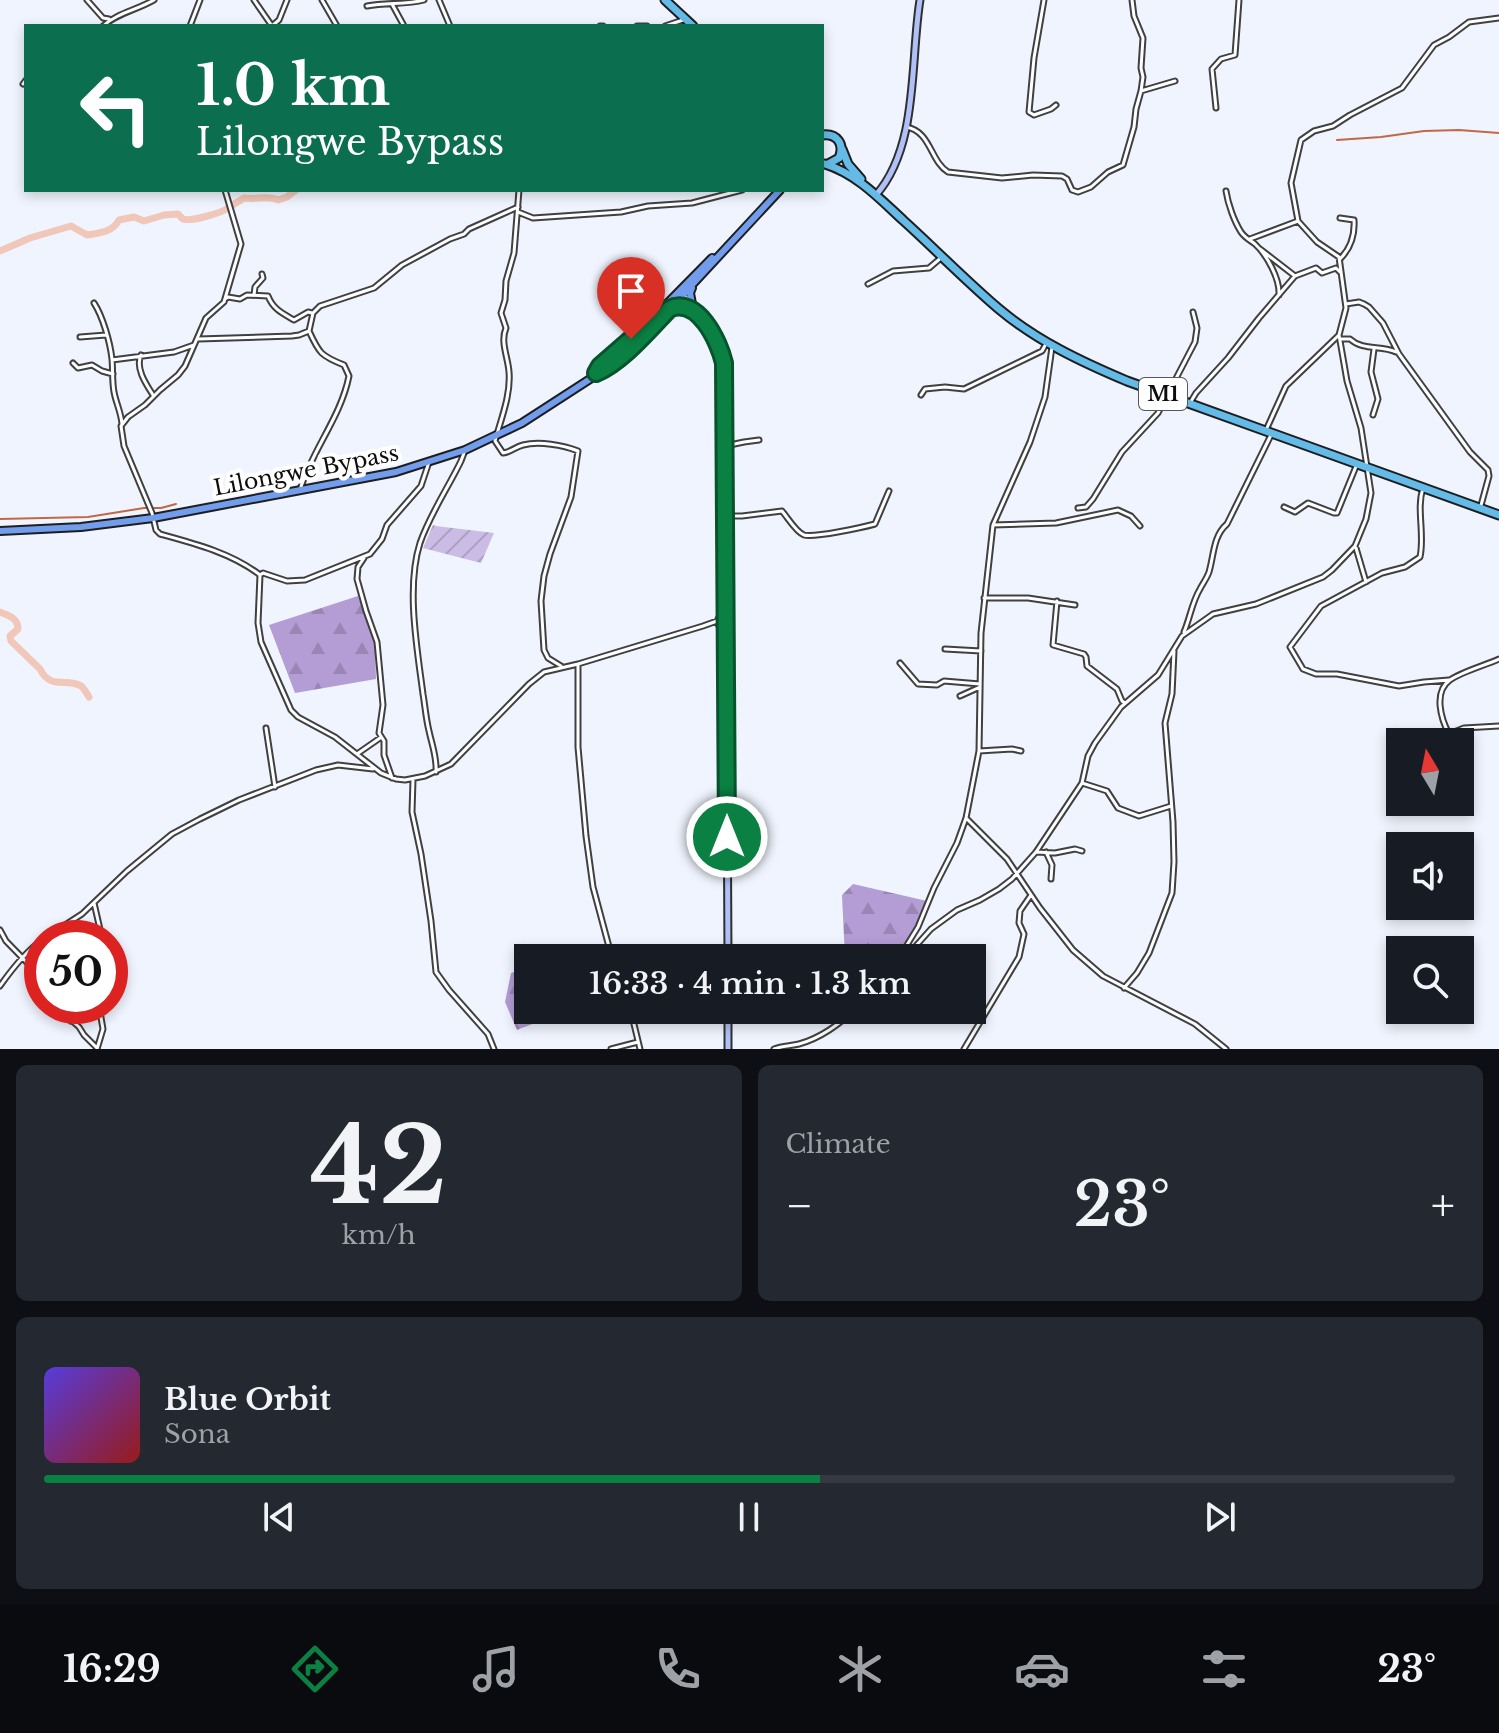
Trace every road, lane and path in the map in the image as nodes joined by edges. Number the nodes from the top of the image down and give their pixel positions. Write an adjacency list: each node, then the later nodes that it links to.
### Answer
1 (87, 0): 18 (street)
2 (154, 0): 18 (street)
3 (200, 0): 22 (street)
4 (254, 0): 23 (street)
5 (287, 0): 24 (street)
6 (322, 0): 25 (street)
7 (370, 0): 15 (street)
8 (424, 0): 16 (street)
9 (439, 0): 27 (street)
10 (665, 0): 20 (highway)
11 (920, 0): 34 (main road)
12 (1044, 0): 32 (street)
13 (1132, 0): 31 (street)
14 (1239, 0): 33 (street)
15 (377, 4): 16 (street); 17 (street)
16 (392, 4): 26 (street)
17 (367, 6)
18 (117, 16): 21 (street)
19 (1499, 18): 48 (street)
20 (686, 19): 28 (street); 29 (highway)
21 (106, 24)
22 (191, 24)
23 (271, 24)
24 (274, 24)
25 (336, 24)
26 (403, 24)
27 (449, 24)
28 (671, 24)
29 (691, 24)
30 (1175, 81): 31 (street)
31 (1141, 91): 34 (street)
32 (1056, 105)
33 (1216, 108)
34 (906, 127): 44 (main road)
35 (824, 134): 36 (highway, M1)
36 (842, 148): 38 (highway, M1); 44 (highway, M1)
37 (824, 164): 44 (highway, M1)
38 (824, 164)
39 (1226, 191): 49 (street)
40 (226, 192): 62 (street)
41 (519, 192): 45 (street)
42 (734, 192): 46 (street)
43 (778, 192): 50 (main road, Lilongwe Bypass)
44 (874, 194): 52 (highway, M1)
45 (518, 207): 46 (street); 68 (street)
46 (518, 212): 90 (street)
47 (1340, 218): 53 (street)
48 (1298, 221): 49 (street); 53 (street)
49 (1248, 239): 51 (street)
50 (729, 244): 57 (main road, Lilongwe Bypass); 60 (main road, Lilongwe Bypass)
51 (1257, 245): 56 (street); 61 (street)
52 (942, 257): 58 (street); 74 (highway, M1)
53 (1340, 259): 55 (street)
54 (262, 274): 59 (street)
55 (1342, 274): 56 (street); 64 (street)
56 (1295, 276): 61 (street)
57 (699, 278): 60 (main road, Lilongwe Bypass); 65 (main road)
58 (868, 284)
59 (254, 295): 62 (street); 68 (street)
60 (679, 295): 65 (main road); 66 (main road, Lilongwe Bypass); 81 (main road, Lilongwe Bypass)
61 (1279, 295): 86 (street)
62 (225, 299): 73 (street)
63 (94, 303): 70 (street)
64 (1346, 304): 72 (street); 77 (street)
65 (690, 306): 66 (main road); 92 (main road)
66 (669, 309): 81 (main road, Lilongwe Bypass)
67 (1193, 312): 84 (street)
68 (313, 313): 69 (street)
69 (309, 331): 73 (street); 98 (street)
70 (106, 335): 71 (street); 79 (street)
71 (80, 337)
72 (1339, 337): 76 (street); 89 (street); 96 (street)
73 (197, 339): 75 (street)
74 (1050, 344): 83 (street); 84 (highway, M1); 106 (street)
75 (194, 345): 78 (street); 85 (street)
76 (1374, 349): 77 (street); 87 (street)
77 (1399, 354): 102 (street)
78 (141, 355): 79 (street); 85 (street)
79 (112, 360): 82 (street)
80 (73, 363): 82 (street)
81 (596, 373): 90 (main road, Lilongwe Bypass)
82 (113, 374): 88 (street)
83 (921, 395)
84 (1168, 395): 86 (highway, M1); 101 (street)
85 (154, 396): 88 (street)
86 (1190, 403): 89 (highway, M1)
87 (1373, 415)
88 (122, 424): 105 (street)
89 (1269, 432): 95 (highway, M1); 118 (street)
90 (496, 435): 93 (main road, Lilongwe Bypass); 126 (street)
91 (759, 440): 92 (street)
92 (725, 446): 104 (main road)
93 (465, 450): 94 (main road, Lilongwe Bypass); 138 (street)
94 (429, 462): 98 (main road, Lilongwe Bypass); 110 (street)
95 (1357, 464): 96 (highway, M1); 100 (street)
96 (1367, 468): 97 (highway, M1); 109 (street)
97 (1423, 488): 102 (highway, M1); 112 (street)
98 (300, 491): 105 (main road, Lilongwe Bypass)
99 (889, 491): 104 (street)
100 (1284, 507)
101 (1078, 508)
102 (1480, 509): 103 (highway, M1)
103 (1499, 515)
104 (725, 516): 115 (main road)
105 (153, 518): 108 (main road, Lilongwe Bypass); 111 (street)
106 (993, 525): 107 (street); 113 (street)
107 (1140, 526)
108 (0, 531)
109 (1355, 546): 112 (street); 118 (street)
110 (364, 558): 111 (street); 133 (street)
111 (260, 575): 136 (street)
112 (1366, 582): 127 (street)
113 (984, 598): 114 (street); 122 (street)
114 (1057, 601): 116 (street); 130 (street)
115 (726, 604): 117 (street); 119 (main road)
116 (1075, 605)
117 (717, 621): 119 (street); 125 (street)
118 (1182, 636): 120 (street)
119 (726, 644): 156 (main road)
120 (1175, 647): 130 (street); 143 (street)
121 (945, 649): 122 (street)
122 (981, 651): 128 (street)
123 (1499, 659): 127 (street)
124 (900, 663): 128 (street)
125 (578, 664): 126 (street); 155 (street)
126 (561, 666): 138 (street)
127 (1449, 680): 131 (street)
128 (980, 686): 129 (street); 134 (street)
129 (960, 696)
130 (1125, 703): 141 (street)
131 (1499, 726)
132 (266, 728): 142 (street)
133 (381, 738): 136 (street); 139 (street)
134 (979, 751): 135 (street); 144 (street)
135 (1021, 751)
136 (357, 754): 137 (street)
137 (376, 769): 139 (street); 142 (street)
138 (436, 772): 140 (street)
139 (392, 778): 140 (street)
140 (413, 779): 170 (street)
141 (1082, 783): 143 (street); 146 (street)
142 (275, 787): 151 (street)
143 (1171, 806): 162 (street)
144 (966, 818): 148 (street); 157 (street)
145 (1082, 851): 147 (street)
146 (1036, 852): 147 (street); 148 (street)
147 (1046, 852): 149 (street)
148 (1017, 873): 150 (street); 158 (street)
149 (1051, 879)
150 (1031, 895): 162 (street); 175 (street)
151 (94, 902): 152 (street); 153 (street)
152 (73, 920)
153 (98, 920)
154 (0, 930): 160 (street)
155 (608, 944)
156 (728, 944)
157 (908, 944)
158 (918, 944)
159 (24, 957): 160 (street)
160 (22, 959): 161 (street)
161 (0, 986)
162 (1124, 988): 176 (street)
163 (75, 1024): 169 (street)
164 (102, 1024): 169 (street)
165 (633, 1024): 168 (street)
166 (728, 1024): 173 (main road)
167 (838, 1024): 174 (street)
168 (638, 1042): 171 (street); 172 (street)
169 (97, 1049)
170 (494, 1049)
171 (611, 1049)
172 (640, 1049)
173 (728, 1049)
174 (774, 1049)
175 (964, 1049)
176 (1226, 1049)

